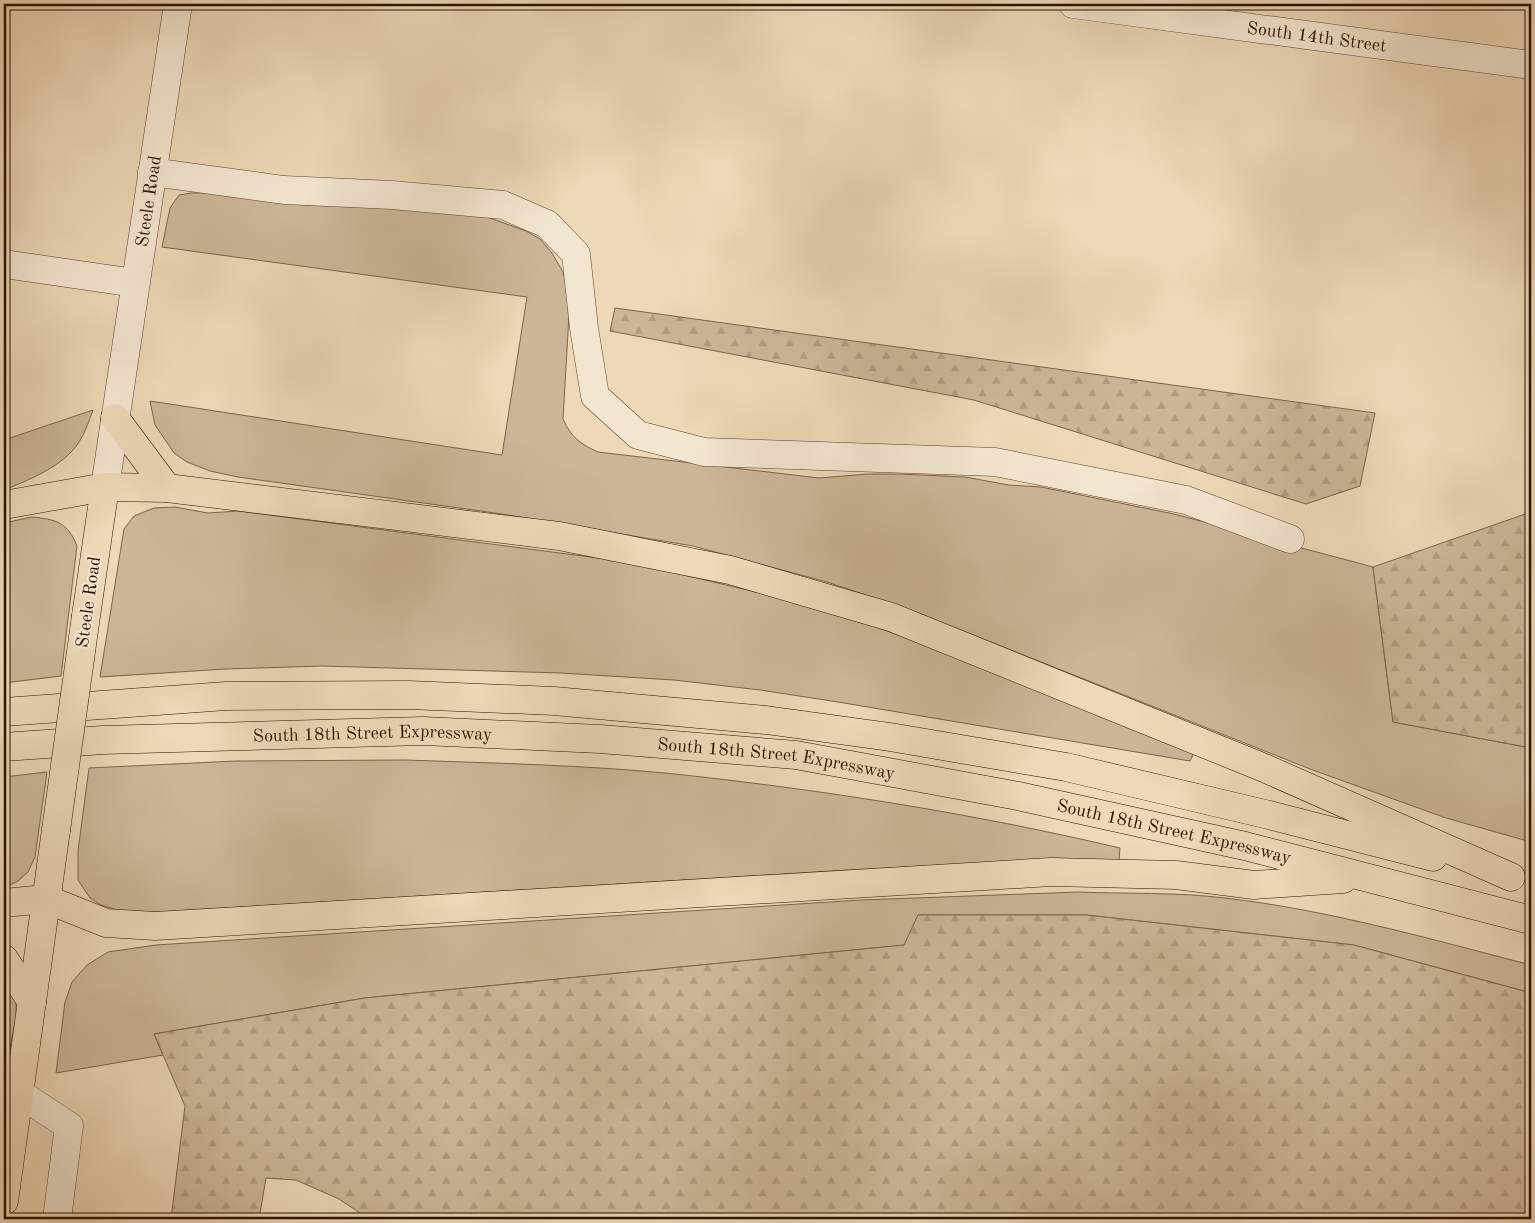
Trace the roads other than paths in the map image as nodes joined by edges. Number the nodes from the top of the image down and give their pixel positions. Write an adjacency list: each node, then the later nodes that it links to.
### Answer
1 (178, 4): 4 (street, Steele Road)
2 (1073, 4): 3 (street, South 14th Street)
3 (1531, 65)
4 (152, 172): 6 (street, Steele Road); 11 (street)
5 (4, 264): 6 (street)
6 (135, 283): 7 (street, Steele Road)
7 (115, 418): 8 (street, Steele Road); 9 (main road)
8 (104, 487): 9 (main road); 10 (main road); 16 (main road, Steele Road, bridge)
9 (167, 488): 15 (main road)
10 (4, 505)
11 (1290, 539)
12 (4, 712): 15 (main road, South 18th Street Expressway)
13 (4, 747): 14 (main road, South 18th Street Expressway)
14 (1367, 877): 16 (main road); 18 (main road, South 18th Street Expressway)
15 (1521, 880)
16 (46, 899): 17 (main road); 20 (main road, Steele Road)
17 (4, 903)
18 (1531, 920)
19 (4, 959): 20 (main road)
20 (32, 1002): 21 (main road, Steele Road)
21 (11, 1091): 22 (main road, Steele Road); 23 (street)
22 (4, 1201)
23 (57, 1219)

